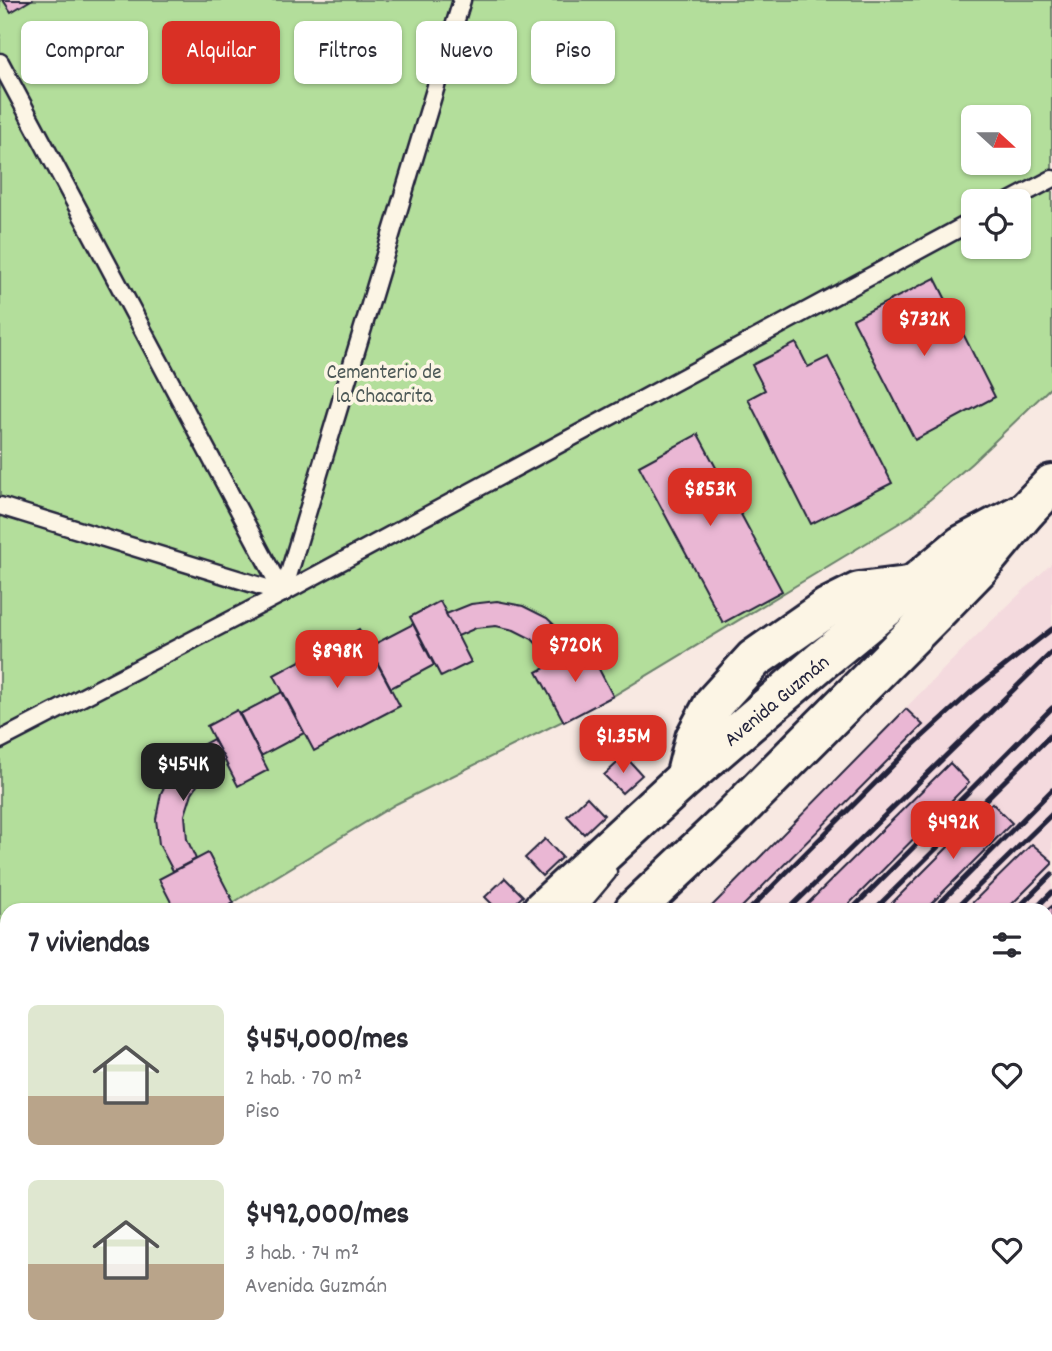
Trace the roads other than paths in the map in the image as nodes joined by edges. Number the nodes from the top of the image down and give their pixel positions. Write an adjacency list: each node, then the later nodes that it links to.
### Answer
1 (462, 0): 10 (lane)
2 (0, 62): 10 (lane)
3 (1052, 179): 4 (lane)
4 (1031, 190)
5 (961, 227): 10 (lane)
6 (1052, 484): 8 (main road, Avenida Guzmán)
7 (0, 506): 10 (lane)
8 (1026, 512): 9 (main road, Avenida Guzmán); 14 (main road, Avenida Guzmán)
9 (916, 584): 11 (main road); 12 (main road, Avenida Guzmán)
10 (283, 593): 13 (lane)
11 (786, 637): 12 (main road); 15 (main road)
12 (821, 661): 14 (main road); 15 (main road, Avenida Guzmán)
13 (0, 740)
14 (775, 774): 18 (main road, Avenida Guzmán)
15 (685, 778): 16 (main road, Avenida Guzmán); 17 (lane)
16 (550, 903)
17 (582, 903)
18 (641, 903)

